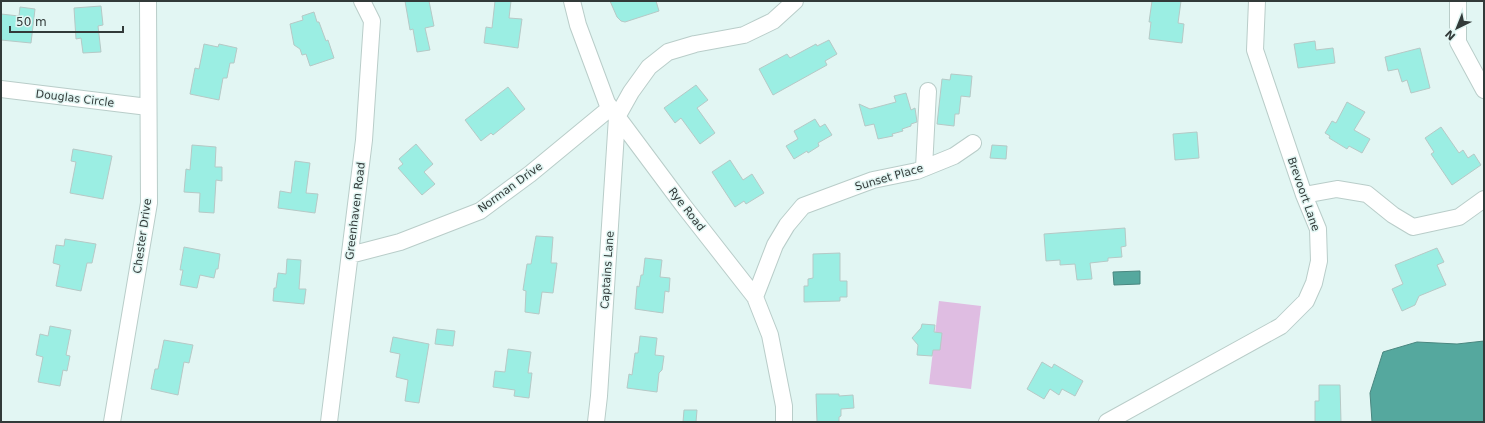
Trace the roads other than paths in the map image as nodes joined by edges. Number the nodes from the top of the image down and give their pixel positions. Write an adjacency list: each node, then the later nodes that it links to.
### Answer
1 (148, 1): 10 (street, Chester Drive)
2 (362, 1): 16 (street, Greenhaven Road)
3 (572, 1): 11 (street, Rye Road)
4 (795, 1): 11 (street, Norman Drive)
5 (1257, 1): 14 (street, Brevoort Lane)
6 (1458, 1): 8 (street)
7 (1, 89): 10 (street, Douglas Circle)
8 (1484, 90)
9 (928, 91): 13 (street)
10 (148, 107): 18 (street, Chester Drive)
11 (614, 112): 16 (street, Norman Drive); 17 (street, Rye Road); 20 (street, Captains Lane)
12 (972, 143): 13 (street, Sunset Place)
13 (924, 168): 17 (street, Sunset Place)
14 (1304, 196): 15 (street); 22 (street, Brevoort Lane)
15 (1484, 200)
16 (350, 255): 19 (street, Greenhaven Road)
17 (755, 297): 21 (street, Rye Road)
18 (112, 422)
19 (329, 422)
20 (596, 422)
21 (784, 422)
22 (1108, 422)

